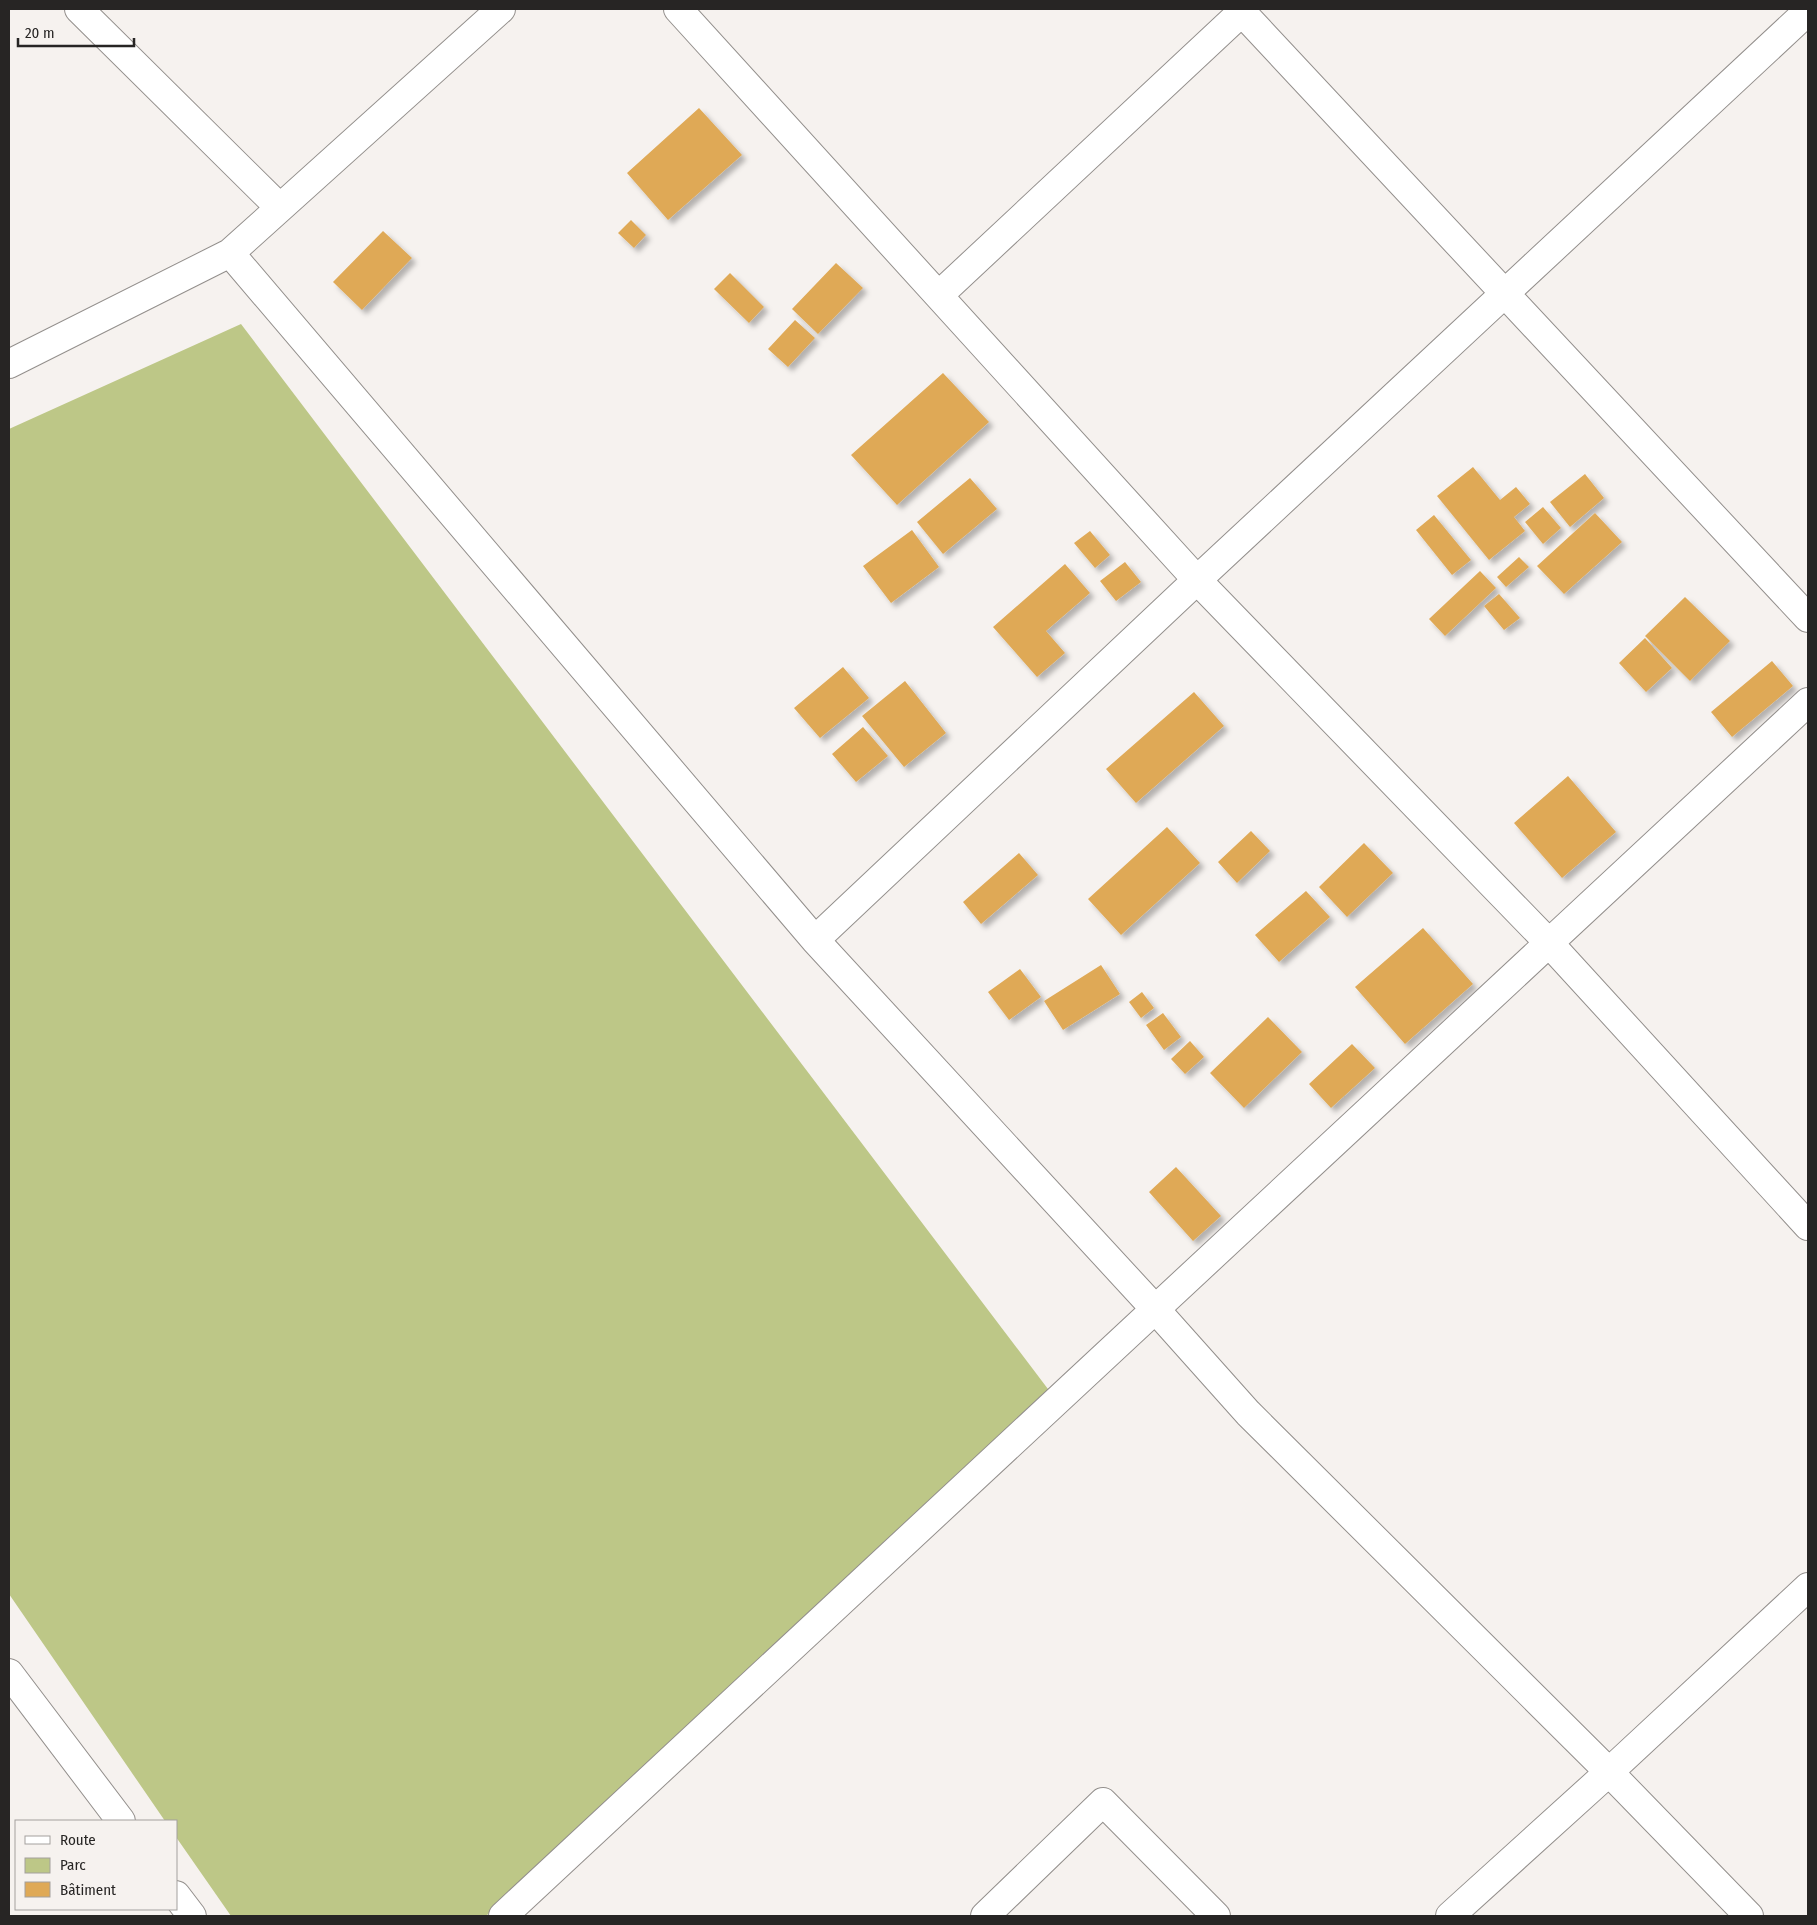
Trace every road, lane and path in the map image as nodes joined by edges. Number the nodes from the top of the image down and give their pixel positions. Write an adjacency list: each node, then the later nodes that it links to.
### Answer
1 (79, 9): 6 (street)
2 (501, 9): 6 (street)
3 (678, 9): 9 (street)
4 (1242, 10): 8 (street); 9 (street)
5 (1801, 17): 8 (street)
6 (280, 208): 7 (street)
7 (230, 253): 10 (street); 14 (street)
8 (1504, 294): 11 (street); 12 (street)
9 (939, 295): 11 (street)
10 (9, 364)
11 (1197, 580): 14 (street); 15 (street)
12 (1808, 618)
13 (1808, 702): 15 (street)
14 (815, 940): 17 (street)
15 (1549, 944): 16 (street); 17 (street)
16 (1808, 1226)
17 (1156, 1310): 20 (street); 24 (street)
18 (1808, 1587): 20 (street)
19 (9, 1673): 21 (street)
20 (1609, 1772): 27 (street); 28 (street)
21 (120, 1820)
22 (178, 1898): 23 (street)
23 (192, 1916)
24 (503, 1916)
25 (986, 1916): 26 (street)
26 (1216, 1916)
27 (1450, 1916)
28 (1748, 1916)

